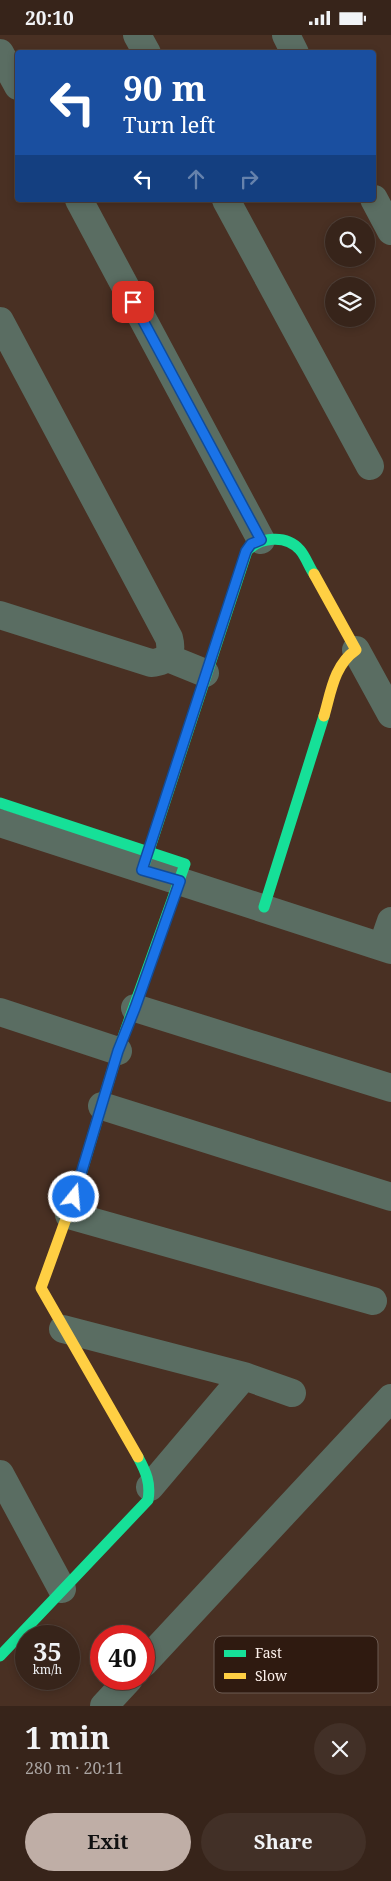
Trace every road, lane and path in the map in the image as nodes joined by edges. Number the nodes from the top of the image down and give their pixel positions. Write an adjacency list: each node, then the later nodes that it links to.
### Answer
1 (137, 35): 3 (street)
2 (286, 35): 4 (street)
3 (145, 50)
4 (294, 50)
5 (80, 202): 11 (street)
6 (227, 202): 10 (street)
7 (376, 202): 8 (street)
8 (391, 231)
9 (0, 321): 14 (street)
10 (370, 466)
11 (261, 540): 13 (street); 15 (street)
12 (1, 609): 14 (street)
13 (356, 650): 16 (street); 21 (street)
14 (168, 658): 15 (street)
15 (205, 673): 19 (street)
16 (391, 714)
17 (0, 803): 19 (street)
18 (0, 823): 19 (street)
19 (145, 861): 20 (street)
20 (182, 873): 21 (street); 24 (street)
21 (264, 907): 23 (street)
22 (391, 921): 23 (street)
23 (386, 948)
24 (135, 1008): 26 (street); 27 (street)
25 (0, 1012): 26 (street)
26 (118, 1051): 28 (street)
27 (391, 1088)
28 (102, 1106): 29 (street); 30 (street)
29 (391, 1197)
30 (69, 1215): 31 (street); 32 (street)
31 (373, 1301)
32 (63, 1329): 33 (street); 37 (street)
33 (244, 1377): 34 (street); 37 (street)
34 (292, 1393)
35 (391, 1398): 39 (street)
36 (0, 1474): 38 (street)
37 (150, 1487): 38 (street)
38 (62, 1589): 40 (street)
39 (155, 1651)
40 (0, 1656)
41 (119, 1690): 42 (street)
42 (104, 1706)

